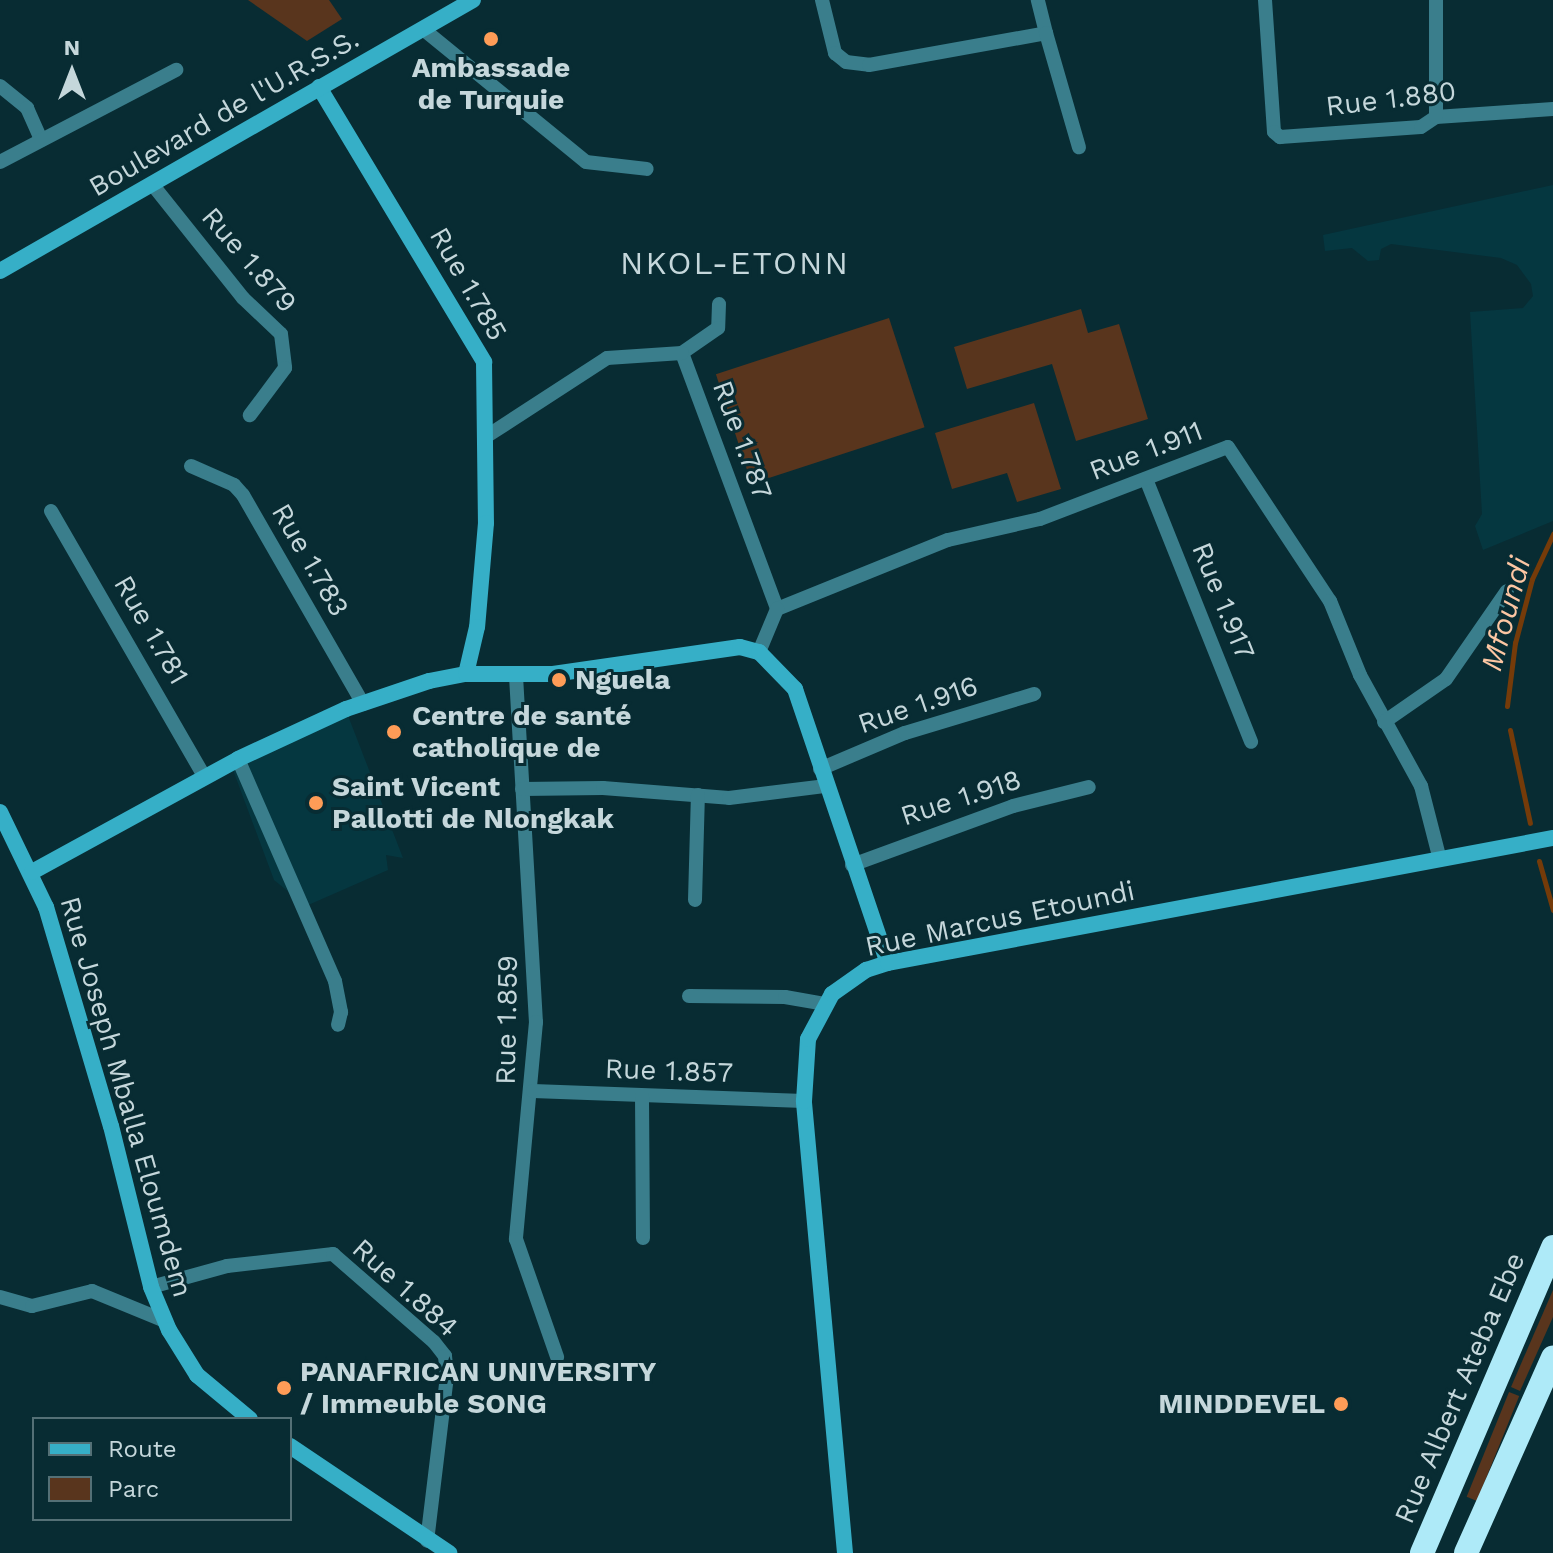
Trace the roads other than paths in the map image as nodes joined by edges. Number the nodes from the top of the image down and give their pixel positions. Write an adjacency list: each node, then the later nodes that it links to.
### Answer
1 (473, 0): 6 (street, Boulevard de l'U.R.S.S.)
2 (822, 0): 7 (street)
3 (1038, 0): 7 (street)
4 (1265, 0): 12 (street, Rue 1.880)
5 (1436, 0): 12 (street)
6 (423, 29): 10 (street, Boulevard de l'U.R.S.S.); 16 (street)
7 (1046, 33): 14 (street)
8 (176, 70): 13 (street)
9 (0, 86): 13 (street)
10 (319, 87): 17 (street, Boulevard de l'U.R.S.S.); 22 (street, Rue 1.785)
11 (1553, 109): 12 (street, Rue 1.880)
12 (1436, 117)
13 (41, 140): 15 (street)
14 (1079, 147)
15 (0, 162)
16 (647, 169)
17 (152, 184): 18 (street, Boulevard de l'U.R.S.S.); 21 (street, Rue 1.879)
18 (0, 271)
19 (719, 304): 20 (street, Rue 1.787)
20 (682, 353): 22 (street); 27 (street, Rue 1.787)
21 (250, 415)
22 (487, 436): 29 (street, Rue 1.785)
23 (191, 466): 32 (street, Rue 1.783)
24 (1146, 479): 27 (street, Rue 1.911); 33 (street, Rue 1.911); 34 (street, Rue 1.917)
25 (51, 511): 37 (street, Rue 1.781)
26 (1507, 591): 33 (street)
27 (777, 609): 28 (street)
28 (759, 652): 30 (street); 36 (street)
29 (466, 674): 30 (street); 32 (street)
30 (516, 676): 40 (street, Rue 1.859)
31 (1034, 694): 36 (street, Rue 1.916)
32 (363, 704): 35 (street)
33 (1384, 722): 44 (street, Rue 1.911)
34 (1251, 742)
35 (238, 759): 37 (street); 51 (street)
36 (820, 769): 38 (street)
37 (204, 776): 46 (street)
38 (826, 786): 41 (street); 45 (street)
39 (1089, 787): 45 (street, Rue 1.918)
40 (522, 789): 41 (street); 52 (street, Rue 1.859)
41 (698, 795): 47 (street)
42 (0, 812): 46 (street, Rue Joseph Mballa Eloumdem)
43 (1553, 838): 44 (street, Rue Marcus Etoundi)
44 (1440, 860): 48 (street, Rue Marcus Etoundi)
45 (852, 865): 48 (street)
46 (32, 872): 57 (street, Rue Joseph Mballa Eloumdem)
47 (695, 900)
48 (888, 963): 50 (street, Rue Marcus Etoundi)
49 (689, 996): 50 (street)
50 (824, 1004): 54 (street, Rue Marcus Etoundi)
51 (338, 1025)
52 (533, 1091): 53 (street, Rue 1.857); 60 (street, Rue 1.859)
53 (642, 1096): 54 (street, Rue 1.857); 55 (street)
54 (804, 1101): 66 (street, Rue Marcus Etoundi)
55 (643, 1238)
56 (1553, 1247): 67 (highway, Rue Albert Ateba Ebe)
57 (151, 1287): 59 (street, Rue Joseph Mballa Eloumdem); 64 (street, Rue 1.884)
58 (0, 1297): 59 (street)
59 (165, 1321): 62 (street, Rue Joseph Mballa Eloumdem)
60 (557, 1357)
61 (1553, 1358): 68 (highway)
62 (248, 1417)
63 (292, 1447): 64 (street)
64 (427, 1541): 65 (street)
65 (449, 1553)
66 (845, 1553)
67 (1422, 1553)
68 (1466, 1553)

